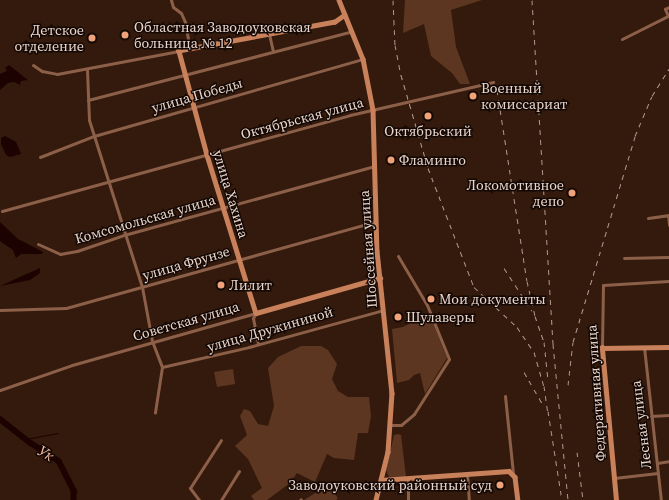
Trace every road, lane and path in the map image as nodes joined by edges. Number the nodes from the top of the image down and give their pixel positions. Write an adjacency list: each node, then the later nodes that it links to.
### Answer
1 (171, 0): 8 (street)
2 (339, 0): 4 (street, Шоссейная улица)
3 (669, 7): 7 (street)
4 (345, 14): 5 (street, Шоссейная улица); 6 (street)
5 (352, 31): 10 (street); 11 (street, Шоссейная улица)
6 (269, 34): 8 (street); 10 (street)
7 (622, 39)
8 (190, 49): 9 (street)
9 (180, 51): 13 (street); 14 (street, улица Хахина)
10 (273, 52): 14 (street)
11 (363, 59): 17 (street, улица Победы); 18 (street, Шоссейная улица)
12 (33, 65): 13 (street)
13 (87, 70): 16 (street)
14 (185, 75): 16 (street); 17 (street, улица Хахина)
15 (493, 82): 18 (street, Октябрьская улица)
16 (88, 100): 19 (street)
17 (194, 108): 19 (street, улица Победы); 20 (street, улица Хахина)
18 (373, 110): 20 (street, Октябрьская улица); 22 (street, Шоссейная улица)
19 (94, 136): 21 (street, улица Победы); 23 (street)
20 (207, 155): 23 (street, Октябрьская улица); 24 (street, улица Хахина)
21 (40, 156)
22 (375, 166): 24 (street, Комсомольская улица); 28 (street, Шоссейная улица)
23 (108, 184): 25 (street, Октябрьская улица); 30 (street)
24 (223, 208): 30 (street, Комсомольская улица); 35 (street, улица Хахина)
25 (2, 211)
26 (669, 215): 27 (street); 29 (street)
27 (648, 218)
28 (375, 222): 35 (street, улица Фрунзе); 36 (street, Шоссейная улица)
29 (669, 225)
30 (124, 235): 31 (street, Комсомольская улица); 38 (street)
31 (38, 244)
32 (398, 256): 53 (street)
33 (669, 257): 34 (street)
34 (624, 258)
35 (239, 260): 38 (street, улица Фрунзе); 41 (street, улица Хахина)
36 (380, 278): 40 (street, Шоссейная улица); 41 (street, Советская улица)
37 (669, 281): 46 (street, Федеративная улица)
38 (142, 287): 39 (street, улица Фрунзе); 42 (street)
39 (0, 310)
40 (383, 310): 43 (street, улица Дружининой); 53 (street, Шоссейная улица)
41 (256, 313): 42 (street, Советская улица); 43 (street, улица Хахина)
42 (152, 341): 47 (street); 48 (street, Советская улица)
43 (258, 344): 47 (street, улица Дружининой)
44 (644, 347): 45 (street); 46 (street); 52 (street, Лесная улица)
45 (669, 347)
46 (602, 348): 61 (street, Федеративная улица)
47 (162, 367): 50 (street)
48 (0, 390)
49 (504, 396): 58 (street)
50 (155, 412)
51 (669, 415): 52 (street)
52 (650, 416): 56 (street, Лесная улица)
53 (391, 425): 63 (street, Шоссейная улица)
54 (221, 440): 64 (street)
55 (669, 461): 56 (street)
56 (657, 463): 59 (street, Лесная улица)
57 (239, 471): 65 (street)
58 (513, 473): 60 (street); 69 (street)
59 (658, 473): 61 (street); 71 (street, Лесная улица)
60 (466, 474): 62 (street); 68 (street)
61 (614, 478): 70 (street, Федеративная улица)
62 (408, 479): 63 (street); 67 (street)
63 (381, 480): 66 (street, Шоссейная улица)
64 (199, 500)
65 (222, 500)
66 (376, 500)
67 (408, 500)
68 (469, 500)
69 (518, 500)
70 (616, 500)
71 (661, 500)

